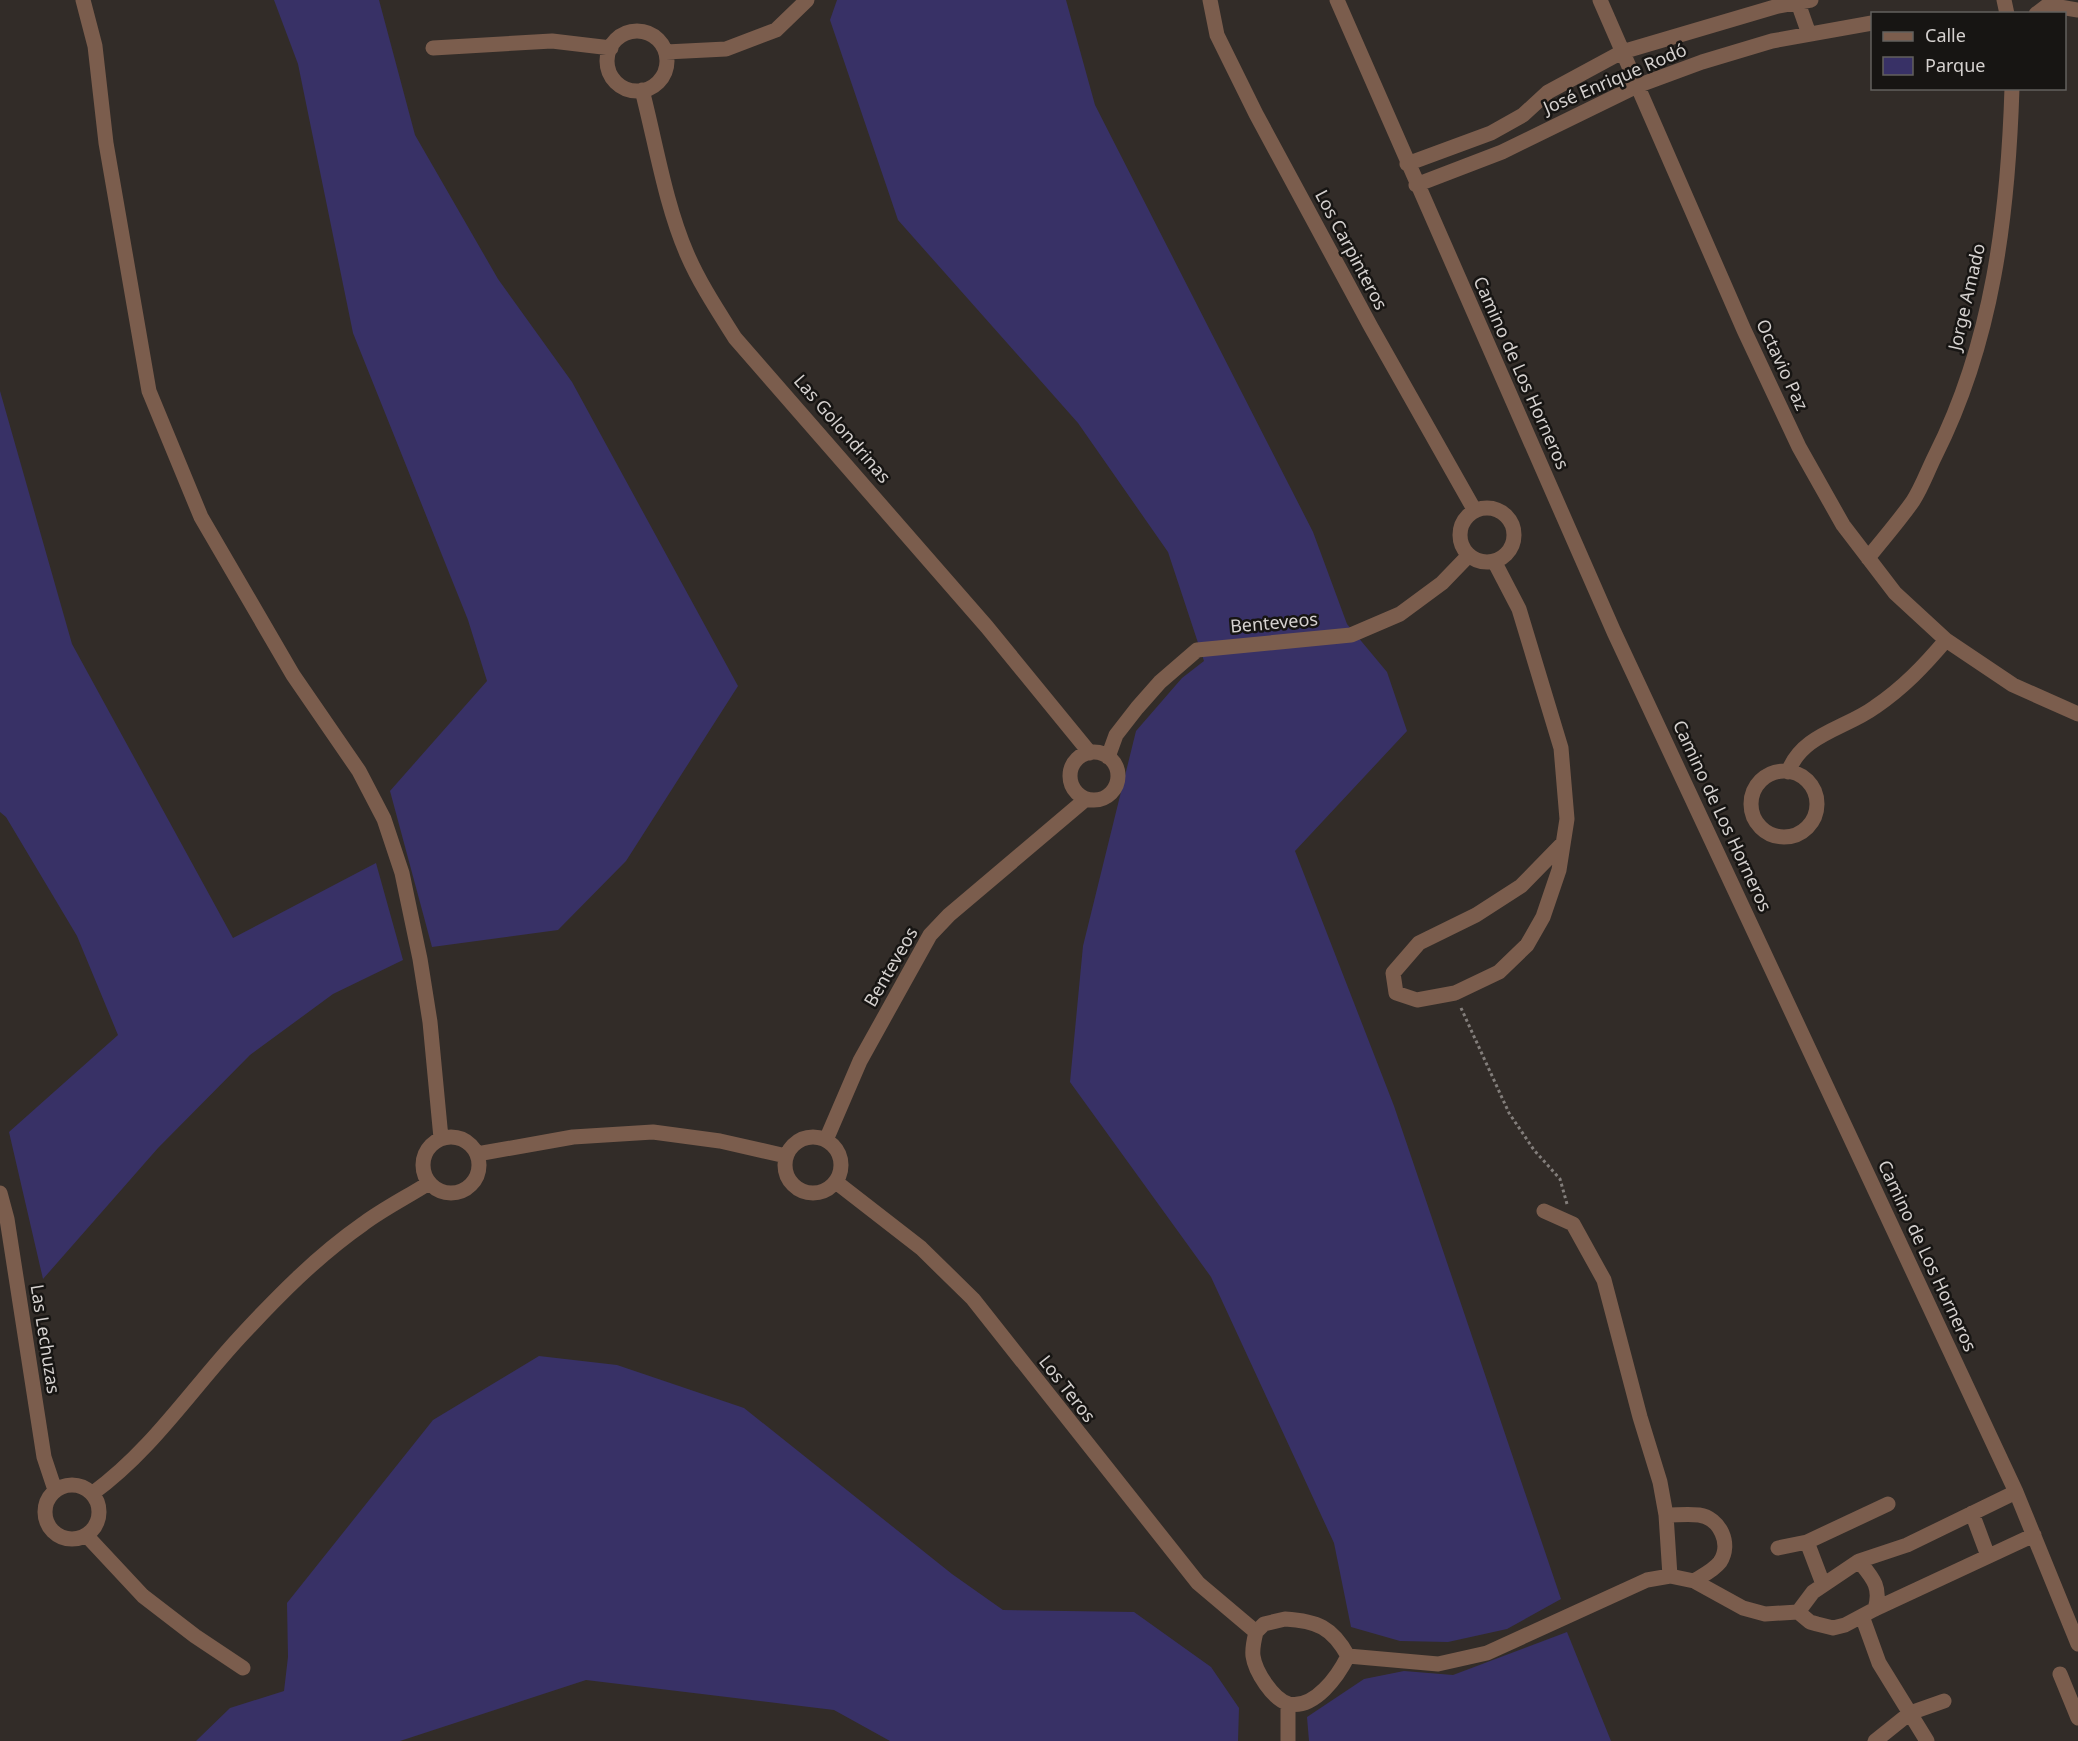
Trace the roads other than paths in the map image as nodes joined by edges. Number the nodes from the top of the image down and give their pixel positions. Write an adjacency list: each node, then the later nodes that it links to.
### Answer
1 (83, 0): 31 (street)
2 (807, 0): 13 (street)
3 (1210, 0): 20 (street, Los Carpinteros)
4 (1337, 0): 18 (street, Camino de Los Horneros)
5 (1600, 0): 14 (street, Octavio Paz)
6 (1801, 1): 10 (street); 14 (street, José Enrique Rodó)
7 (2043, 6): 8 (street)
8 (2078, 10)
9 (1871, 23): 10 (street, José Enrique Rodó)
10 (1809, 34): 15 (street, José Enrique Rodó)
11 (433, 48): 12 (street)
12 (610, 48): 13 (street); 16 (street)
13 (666, 52): 16 (street)
14 (1622, 52): 15 (street, Octavio Paz); 18 (street, José Enrique Rodó)
15 (1637, 86): 19 (street, José Enrique Rodó); 22 (street, Octavio Paz)
16 (642, 90): 26 (street, Las Golondrinas)
17 (2012, 90): 22 (street, Jorge Amado)
18 (1407, 164): 19 (street, Camino de Los Horneros)
19 (1416, 184): 40 (street, Camino de Los Horneros)
20 (1475, 511): 21 (street); 23 (street)
21 (1469, 555): 23 (street); 27 (street, Benteveos)
22 (1868, 558): 24 (street, Octavio Paz)
23 (1494, 561): 30 (street)
24 (1946, 640): 25 (street, Octavio Paz); 28 (street)
25 (2078, 714)
26 (1090, 753): 27 (street); 29 (street)
27 (1108, 757): 29 (street, Benteveos)
28 (1788, 771): 28 (street)
29 (1086, 799): 32 (street, Benteveos)
30 (1563, 843): 30 (street)
31 (441, 1138): 33 (street); 36 (street)
32 (826, 1140): 34 (street); 35 (street)
33 (477, 1154): 34 (street); 36 (street)
34 (786, 1156): 35 (street)
35 (836, 1182): 56 (street, Los Teros)
36 (429, 1183): 41 (street)
37 (0, 1193): 39 (street, Las Lechuzas)
38 (1544, 1211): 44 (street)
39 (55, 1490): 41 (street); 45 (street)
40 (2016, 1492): 43 (street); 46 (street, Camino de Los Horneros)
41 (93, 1493): 45 (street)
42 (1888, 1504): 47 (street)
43 (1972, 1513): 49 (street); 50 (street)
44 (1666, 1515): 51 (street); 52 (street)
45 (86, 1535): 59 (street)
46 (2034, 1535): 49 (street); 57 (street, Camino de Los Horneros)
47 (1807, 1542): 48 (street); 53 (street)
48 (1778, 1548)
49 (1988, 1556): 55 (street)
50 (1859, 1561): 53 (street); 55 (street)
51 (1670, 1576): 52 (street); 58 (street)
52 (1694, 1581): 54 (street)
53 (1823, 1584): 54 (street)
54 (1798, 1612): 55 (street)
55 (1868, 1612): 63 (street)
56 (1256, 1632): 58 (street); 62 (street)
57 (2078, 1644)
58 (1348, 1656): 62 (street)
59 (243, 1668)
60 (2060, 1674): 64 (street)
61 (1944, 1701): 63 (street)
62 (1288, 1704): 65 (street)
63 (1910, 1713): 66 (street); 67 (street)
64 (2078, 1718)
65 (1288, 1741)
66 (1875, 1741)
67 (1927, 1741)

